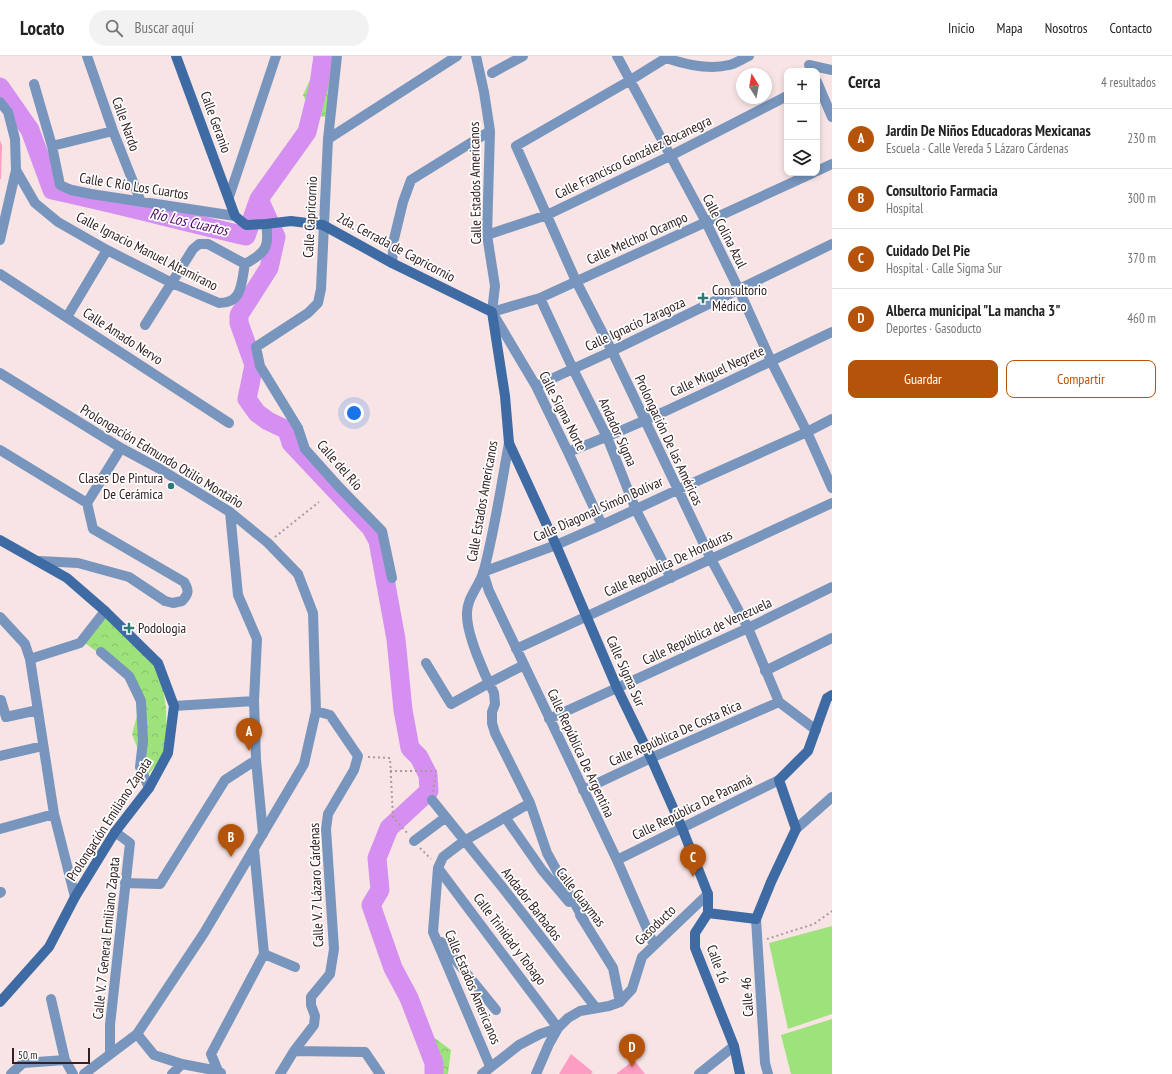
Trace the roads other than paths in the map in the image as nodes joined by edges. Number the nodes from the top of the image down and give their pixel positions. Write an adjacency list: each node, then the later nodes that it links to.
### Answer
1 (87, 56): 20 (street, Calle Nardo)
2 (176, 56): 29 (main road, Calle Geranio)
3 (276, 56): 29 (street)
4 (338, 56): 22 (street, Calle Capricornio)
5 (457, 56): 22 (street)
6 (476, 56): 21 (street, Calle Estados Americanos)
7 (523, 56): 13 (street)
8 (617, 56): 14 (street, Calle Colina Azul)
9 (749, 56): 10 (street)
10 (666, 57): 14 (street)
11 (809, 64): 12 (street)
12 (832, 70)
13 (492, 73)
14 (629, 81): 24 (street, Calle Colina Azul); 31 (street, Prolongación De las Américas)
15 (34, 84): 23 (street, Calle C Río Los Cuartos)
16 (820, 89): 19 (street)
17 (784, 98): 24 (street, Calle Francisco González Bocanegra)
18 (0, 102): 26 (street)
19 (832, 117)
20 (113, 130): 23 (street); 30 (street, Calle Nardo)
21 (490, 131): 36 (street, Calle Estados Americanos); 40 (street)
22 (328, 139): 35 (street, Calle Capricornio)
23 (52, 146): 30 (street, Calle C Río Los Cuartos)
24 (670, 156): 31 (street, Calle Francisco González Bocanegra); 33 (street, Calle Colina Azul)
25 (831, 168): 27 (street)
26 (16, 170): 37 (street); 39 (street, Calle Ignacio Manuel Altamirano)
27 (820, 170)
28 (806, 176): 33 (street, Calle Melchor Ocampo)
29 (229, 197): 32 (main road)
30 (142, 202): 32 (street, Calle C Río Los Cuartos)
31 (546, 215): 36 (street, Calle Francisco González Bocanegra); 43 (street, Prolongación De las Américas)
32 (235, 216): 34 (main road, 2da. Cerrada de Capricornio)
33 (706, 222): 43 (street, Calle Melchor Ocampo); 45 (street, Calle Colina Azul)
34 (266, 224): 35 (main road, 2da. Cerrada de Capricornio); 41 (street)
35 (323, 225): 40 (main road, 2da. Cerrada de Capricornio); 51 (street, Calle Capricornio)
36 (487, 235): 47 (street, Calle Estados Americanos)
37 (0, 240)
38 (832, 244): 45 (street, Calle Ignacio Zaragoza)
39 (107, 250): 44 (street, Calle Ignacio Manuel Altamirano); 48 (street)
40 (392, 263): 47 (main road, 2da. Cerrada de Capricornio)
41 (245, 264): 44 (street); 44 (street, Calle Ignacio Manuel Altamirano)
42 (0, 274): 48 (street, Calle Amado Nervo)
43 (576, 281): 46 (street, Calle Melchor Ocampo); 52 (street, Prolongación De las Américas)
44 (172, 283): 49 (street)
45 (740, 290): 52 (street, Calle Ignacio Zaragoza); 53 (street, Calle Colina Azul)
46 (540, 298): 47 (street, Calle Melchor Ocampo); 54 (street, Andador Sigma)
47 (492, 312): 56 (street, Calle Sigma Norte); 62 (main road, Calle Estados Americanos)
48 (67, 317): 59 (street, Calle Amado Nervo)
49 (145, 325)
50 (832, 332): 53 (street, Calle Miguel Negrete)
51 (256, 347): 78 (street, Calle del Río)
52 (612, 351): 54 (street, Calle Ignacio Zaragoza); 58 (street, Prolongación De las Américas)
53 (771, 361): 58 (street, Calle Miguel Negrete); 60 (street, Calle Colina Azul)
54 (573, 369): 56 (street, Calle Ignacio Zaragoza); 61 (street, Andador Sigma)
55 (0, 373): 63 (street, Prolongación Edmundo Otilio Montaño)
56 (536, 386): 65 (street, Calle Sigma Norte)
57 (832, 419): 60 (street, Calle Diagonal Simón Bolívar)
58 (644, 420): 61 (street, Calle Miguel Negrete); 67 (street, Prolongación De las Américas)
59 (229, 423)
60 (807, 432): 66 (street, Calle Colina Azul); 67 (street, Calle Diagonal Simón Bolívar)
61 (607, 437): 65 (street, Calle Miguel Negrete); 70 (street, Andador Sigma)
62 (509, 444): 74 (main road, Calle Sigma Sur); 77 (street, Calle Estados Americanos)
63 (121, 448): 68 (street); 71 (street, Prolongación Edmundo Otilio Montaño)
64 (0, 450): 68 (street)
65 (568, 452): 72 (street, Calle Sigma Norte)
66 (832, 488)
67 (677, 490): 70 (street, Calle Diagonal Simón Bolívar); 75 (street, Prolongación De las Américas)
68 (87, 503): 76 (street)
69 (832, 503): 75 (street, Calle República De Honduras)
70 (636, 510): 72 (street, Calle Diagonal Simón Bolívar); 79 (street, Andador Sigma)
71 (230, 512): 96 (street); 100 (street, Prolongación Edmundo Otilio Montaño)
72 (602, 526): 74 (street, Calle Diagonal Simón Bolívar)
73 (0, 540): 76 (main road, Prolongación Emiliano Zapata)
74 (556, 545): 77 (street, Calle Diagonal Simón Bolívar); 82 (main road, Calle Sigma Sur)
75 (711, 559): 79 (street, Calle República De Honduras); 84 (street, Prolongación De las Américas)
76 (39, 561): 81 (main road, Prolongación Emiliano Zapata)
77 (483, 572): 86 (street, Calle República De Argentina); 92 (street, Calle Estados Americanos)
78 (392, 578)
79 (671, 578): 82 (street, Calle República De Honduras)
80 (832, 587): 84 (street, Calle República de Venezuela)
81 (105, 611): 88 (street); 98 (main road, Prolongación Emiliano Zapata)
82 (586, 616): 86 (street, Calle República De Honduras); 93 (main road, Calle Sigma Sur)
83 (0, 617): 88 (street)
84 (748, 628): 91 (street, Prolongación De las Américas); 93 (street, Calle República de Venezuela)
85 (832, 638): 91 (street)
86 (516, 649): 90 (street, Calle República De Argentina)
87 (101, 652): 108 (street)
88 (30, 659): 99 (street)
89 (426, 663): 92 (street)
90 (524, 665): 92 (street); 101 (street, Calle República De Argentina)
91 (765, 671): 97 (street, Prolongación De las Américas)
92 (488, 683): 112 (street, Calle Estados Americanos)
93 (617, 688): 101 (street, Calle República de Venezuela); 105 (main road, Calle Sigma Sur)
94 (832, 695): 102 (main road)
95 (2, 700): 99 (street)
96 (254, 701): 98 (street); 106 (street)
97 (779, 702): 102 (street, Prolongación De las Américas); 105 (street, Calle República De Costa Rica)
98 (174, 706): 108 (main road, Prolongación Emiliano Zapata)
99 (38, 710): 103 (street)
100 (316, 711): 120 (street, Prolongación Edmundo Otilio Montaño); 144 (street, Calle V. 7 Lázaro Cárdenas)
101 (549, 719): 109 (street, Calle República De Argentina)
102 (816, 730): 107 (main road)
103 (44, 746): 104 (street); 113 (street)
104 (0, 756)
105 (651, 758): 109 (street, Calle República De Costa Rica); 117 (main road, Calle Sigma Sur)
106 (256, 760): 120 (street); 126 (street)
107 (779, 780): 117 (street, Calle República De Panamá); 118 (main road)
108 (150, 788): 119 (main road, Prolongación Emiliano Zapata)
109 (583, 790): 124 (street, Calle República De Argentina)
110 (832, 797): 118 (street)
111 (432, 800): 114 (street, Andador Barbados)
112 (530, 803): 115 (street); 131 (street, Calle Estados Americanos)
113 (54, 814): 116 (street); 128 (street)
114 (446, 817): 121 (street); 122 (street, Andador Barbados)
115 (505, 817): 122 (street); 131 (street, Calle Guaymas)
116 (0, 828)
117 (682, 828): 124 (street, Calle República De Panamá); 127 (main road, Calle Sigma Sur)
118 (796, 829): 130 (main road)
119 (115, 832): 126 (street, Calle V. 7 General Emiliano Zapata); 128 (main road, Prolongación Emiliano Zapata)
120 (263, 834): 123 (street, Prolongación Edmundo Otilio Montaño)
121 (414, 841)
122 (464, 841): 125 (street); 139 (street, Andador Barbados)
123 (254, 849): 134 (street); 142 (street, Prolongación Edmundo Otilio Montaño)
124 (617, 860): 133 (street, Calle República De Argentina)
125 (438, 868): 132 (street, Calle Estados Americanos); 141 (street, Calle Trinidad y Tobago)
126 (125, 883): 145 (street, Calle V. 7 General Emiliano Zapata)
127 (708, 894): 129 (main road, Calle Sigma Sur); 133 (street, Gasoducto)
128 (75, 897): 137 (main road, Prolongación Emiliano Zapata)
129 (708, 913): 130 (main road); 143 (main road, Calle 16)
130 (756, 919): 160 (street, Calle 46)
131 (584, 920): 138 (street, Calle Guaymas)
132 (433, 932): 140 (street); 148 (street, Calle Estados Americanos)
133 (654, 945): 138 (street, Gasoducto)
134 (264, 954): 135 (street); 149 (street)
135 (295, 966)
136 (51, 999): 146 (street)
137 (0, 1002)
138 (620, 1002): 139 (street)
139 (596, 1008): 141 (street)
140 (496, 1010)
141 (558, 1028): 148 (street); 157 (street)
142 (137, 1034): 145 (street, Prolongación Edmundo Otilio Montaño); 147 (street)
143 (734, 1046): 158 (street); 159 (main road, Calle 16)
144 (294, 1051): 154 (street); 155 (street)
145 (110, 1054): 152 (street, Prolongación Edmundo Otilio Montaño)
146 (65, 1060): 150 (street); 151 (street)
147 (182, 1064): 149 (street); 153 (street)
148 (490, 1066): 156 (street)
149 (220, 1072)
150 (11, 1074)
151 (73, 1074)
152 (84, 1074)
153 (172, 1074)
154 (280, 1074)
155 (380, 1074)
156 (482, 1074)
157 (536, 1074)
158 (700, 1074)
159 (740, 1074)
160 (768, 1074)

